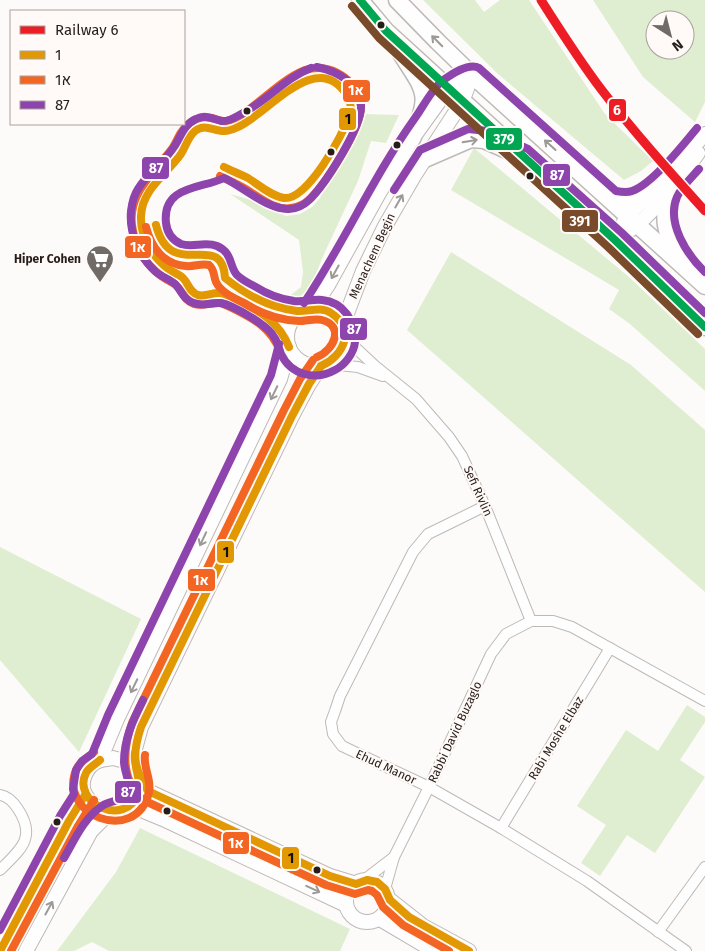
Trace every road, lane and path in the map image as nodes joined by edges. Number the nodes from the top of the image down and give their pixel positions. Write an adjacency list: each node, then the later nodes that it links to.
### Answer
1 (360, 0): 3 (highway)
2 (397, 0): 4 (highway, one-way to 2)
3 (386, 31): 5 (highway); 8 (highway)
4 (472, 75): 5 (main road, Menachem Begin); 6 (main road, Menachem Begin); 14 (highway, one-way to 4)
5 (448, 89): 6 (highway); 8 (main road, Menachem Begin)
6 (462, 102): 10 (highway); 11 (main road, Menachem Begin)
7 (705, 134): 13 (main road)
8 (412, 139): 19 (main road, Menachem Begin, one-way to 19)
9 (705, 142): 12 (main road)
10 (521, 156): 11 (highway, one-way to 10); 16 (highway)
11 (425, 159): 20 (main road, Menachem Begin, one-way to 11)
12 (668, 192): 15 (main road); 17 (highway)
13 (651, 193): 14 (highway); 15 (main road)
14 (612, 201): 15 (highway)
15 (633, 219): 16 (main road); 17 (highway)
16 (615, 240): 21 (highway)
17 (686, 268): 18 (highway)
18 (705, 286)
19 (312, 309): 20 (main road); 23 (main road)
20 (342, 324): 22 (main road)
21 (705, 327)
22 (345, 338): 24 (main road); 25 (street, Sefi Rivlin)
23 (290, 347): 24 (main road); 30 (main road, one-way to 30)
24 (324, 365): 25 (street, Sefi Rivlin); 31 (main road)
25 (393, 380): 26 (street, Sefi Rivlin)
26 (485, 506): 27 (street, Sefi Rivlin); 32 (street, Ehud Manor)
27 (531, 621): 28 (street); 32 (street, Rabbi David Buzaglo)
28 (610, 648): 29 (street); 36 (street, Rabi Moshe Elbaz)
29 (705, 701)
30 (100, 760): 31 (main road); 34 (main road)
31 (137, 774): 35 (main road); 40 (main road)
32 (429, 787): 36 (street, Ehud Manor); 37 (street, Rabbi David Buzaglo)
33 (0, 795): 39 (street)
34 (85, 795): 35 (main road); 45 (main road)
35 (117, 810): 42 (main road, one-way to 42); 46 (main road, one-way to 35)
36 (501, 828): 44 (street, Ehud Manor)
37 (394, 857): 40 (street, Rabbi David Buzaglo); 41 (street, Rabbi David Buzaglo)
38 (705, 867): 44 (street)
39 (0, 870)
40 (360, 882): 41 (main road); 42 (main road)
41 (388, 895): 43 (main road); 48 (main road)
42 (346, 904): 43 (main road)
43 (380, 919): 47 (main road)
44 (658, 932): 49 (street, Ehud Manor)
45 (0, 951)
46 (26, 951)
47 (434, 951)
48 (470, 951)
49 (686, 951)

